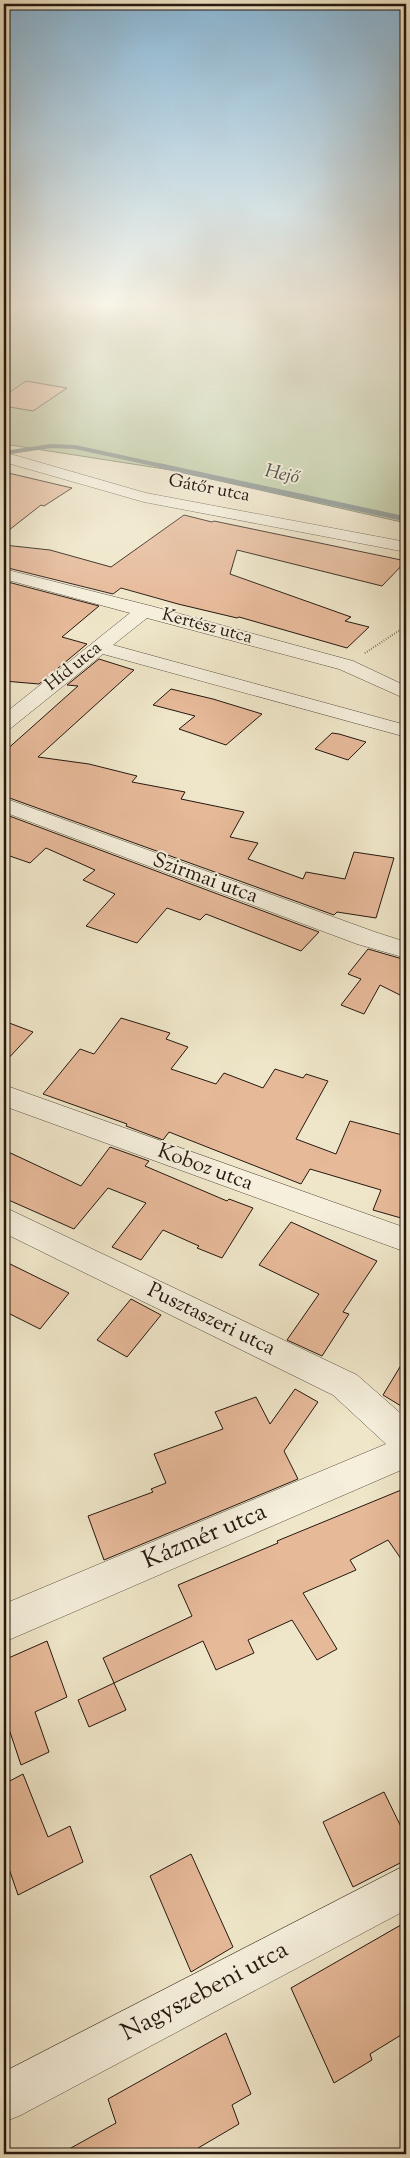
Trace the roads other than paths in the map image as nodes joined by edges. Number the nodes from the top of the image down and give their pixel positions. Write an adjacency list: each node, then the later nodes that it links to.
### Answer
1 (7, 458): 2 (street, Gátőr utca)
2 (406, 547)
3 (4, 574): 4 (street, Kertész utca)
4 (145, 610): 5 (street, Híd utca); 6 (street, Kertész utca)
5 (100, 646): 7 (street, Híd utca); 8 (street)
6 (406, 693)
7 (4, 724)
8 (406, 731)
9 (4, 805): 10 (street, Szirmai utca)
10 (406, 950)
11 (4, 1095): 13 (street, Koboz utca)
12 (4, 1219): 14 (street, Pusztaszeri utca)
13 (406, 1240)
14 (406, 1440)
15 (406, 1452): 16 (street, Kázmér utca)
16 (4, 1623)
17 (405, 1890): 18 (street, Nagyszebeni utca)
18 (4, 2098)

